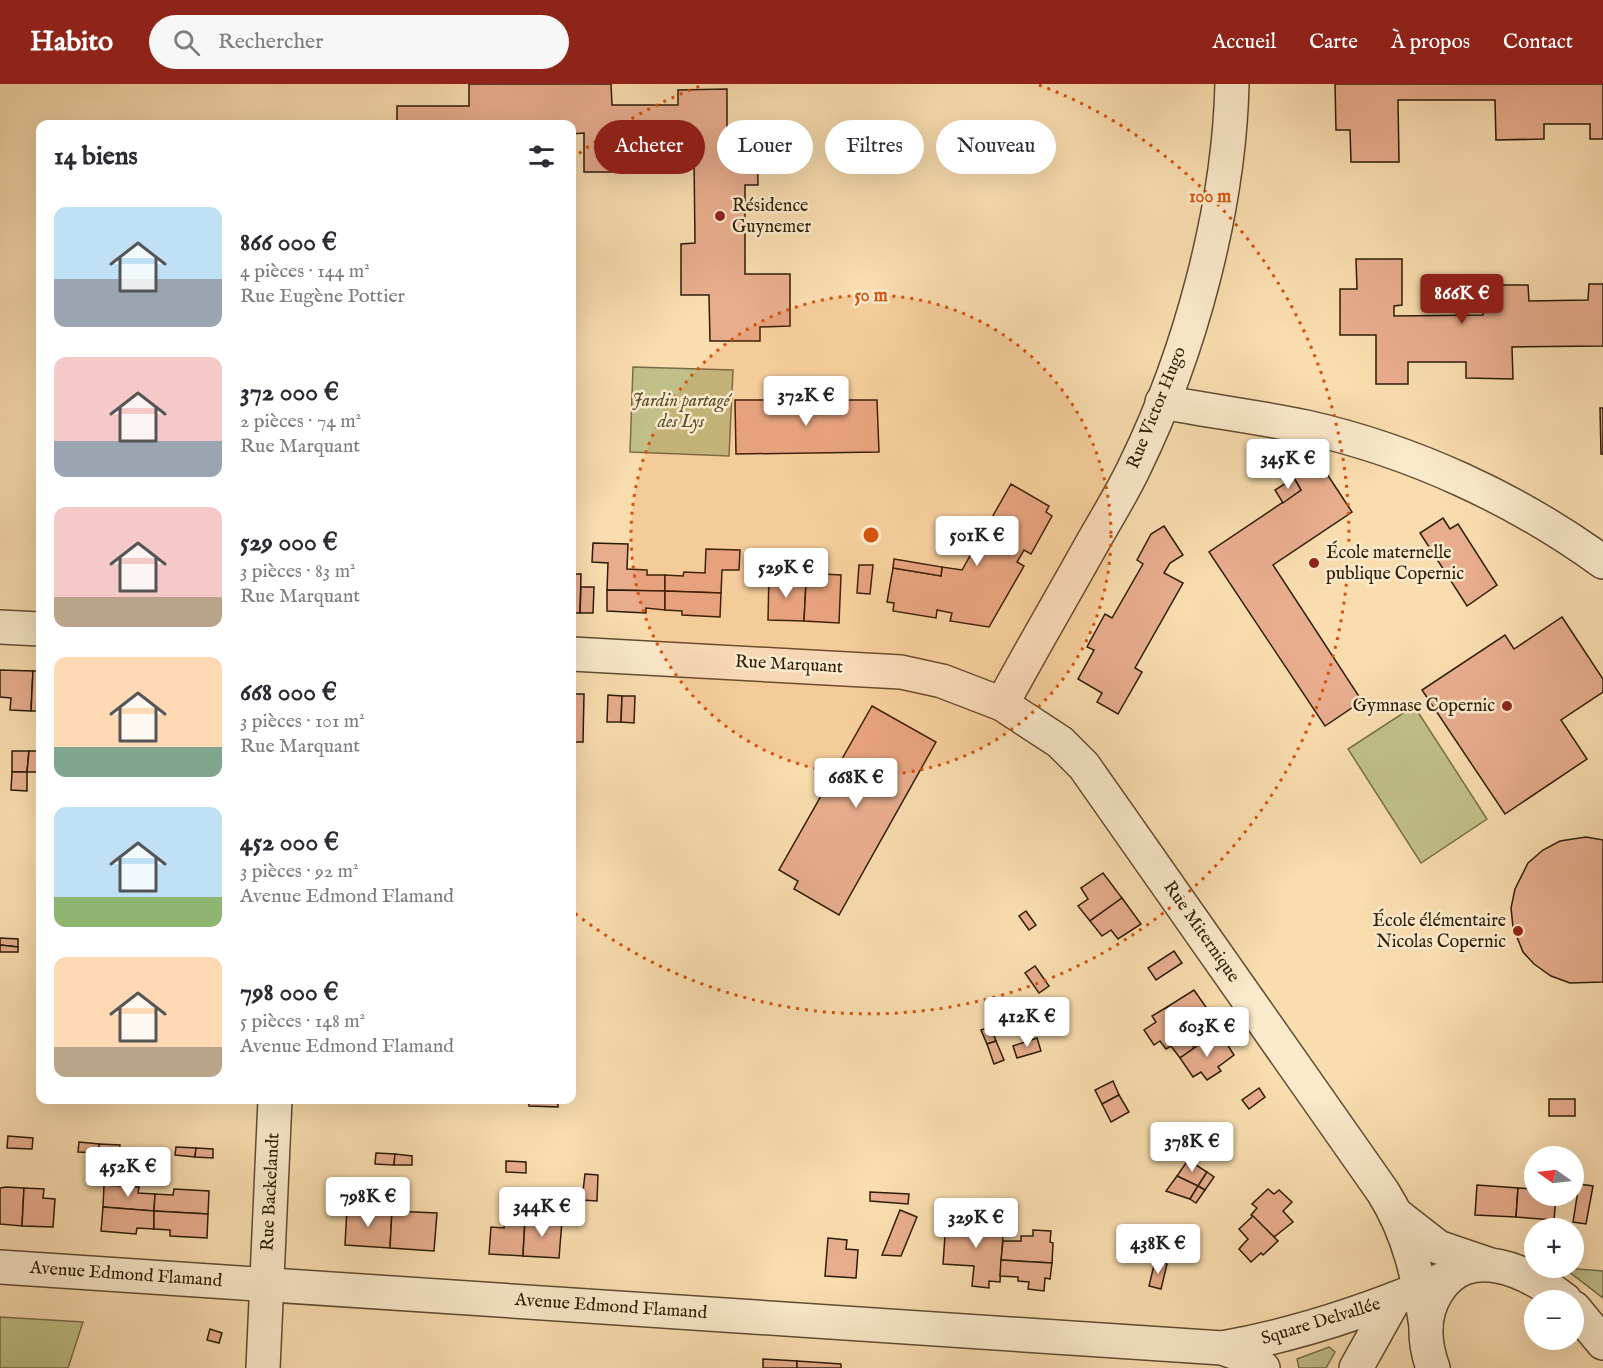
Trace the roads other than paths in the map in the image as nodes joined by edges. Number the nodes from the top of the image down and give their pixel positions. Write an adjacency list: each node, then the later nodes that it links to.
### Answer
1 (1232, 84): 2 (street, Rue Victor Hugo)
2 (1162, 402): 3 (street); 7 (street, Rue Victor Hugo)
3 (1603, 562)
4 (0, 627): 5 (street)
5 (36, 629)
6 (576, 654): 7 (street, Rue Marquant)
7 (1002, 704): 9 (street, Rue Miternique)
8 (275, 1104): 13 (street, Rue Backelandt)
9 (1397, 1215): 10 (street, Square Delvallée); 14 (street)
10 (1488, 1264): 12 (street, Square Delvallée); 15 (street, Square Delvallée)
11 (0, 1267): 13 (street, Avenue Edmond Flamand)
12 (1450, 1276): 14 (street, Square Delvallée); 16 (street)
13 (266, 1284): 17 (street, Avenue Edmond Flamand); 18 (street, Rue Backelandt)
14 (1407, 1294): 16 (street); 17 (street, Square Delvallée); 20 (street, Square Delvallée)
15 (1586, 1320)
16 (1426, 1326): 21 (street)
17 (1222, 1348): 19 (street, Square Delvallée)
18 (263, 1368)
19 (1263, 1368)
20 (1356, 1368)
21 (1432, 1368)

